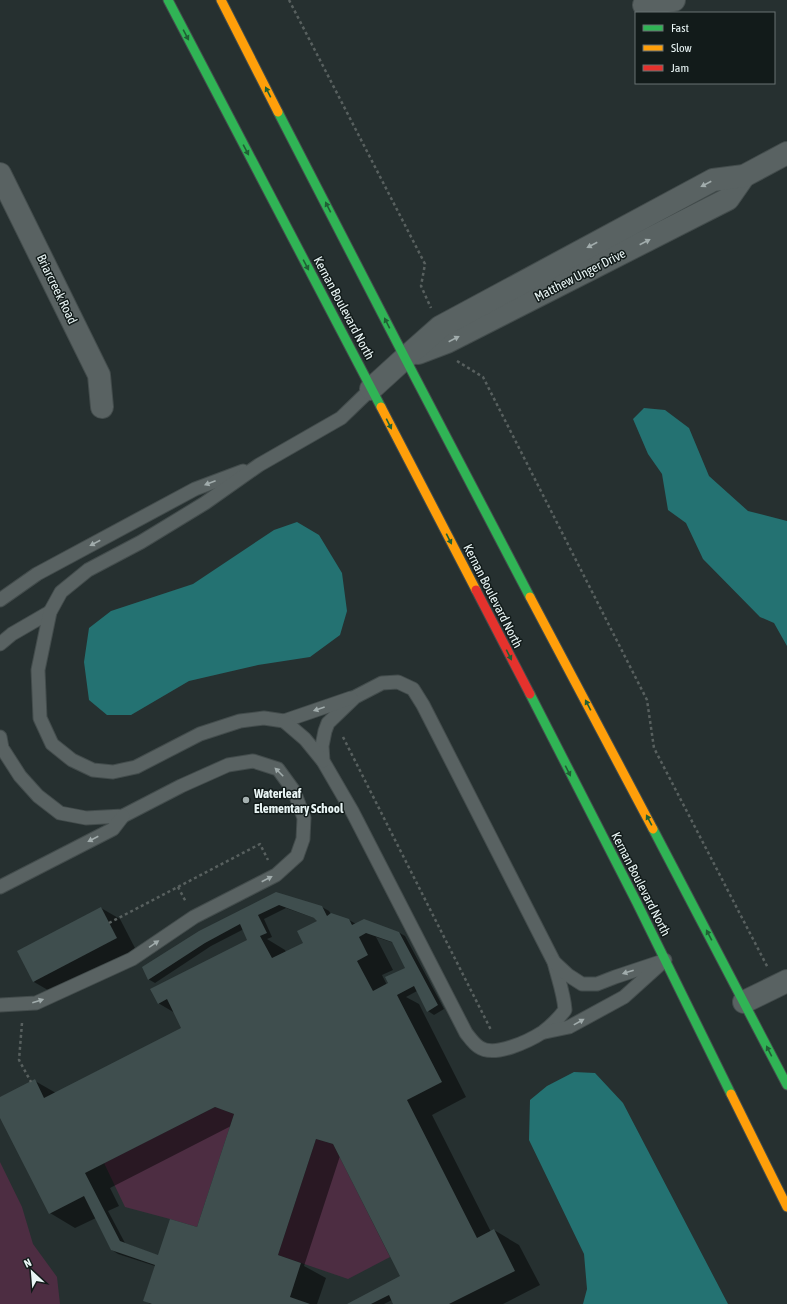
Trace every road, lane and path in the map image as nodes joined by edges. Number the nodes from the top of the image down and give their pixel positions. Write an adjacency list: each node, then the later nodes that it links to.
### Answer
1 (168, 0): 10 (main road, Kernan Boulevard North, one-way to 10)
2 (221, 0): 9 (main road, one-way to 2)
3 (289, 0): 8 (path)
4 (674, 0): 5 (street)
5 (644, 5)
6 (787, 154): 8 (street, Matthew Unger Drive)
7 (0, 174): 11 (street, Briarcreek Road)
8 (443, 335): 9 (street, Matthew Unger Drive); 27 (path)
9 (405, 358): 10 (street, Matthew Unger Drive); 28 (main road, one-way to 9)
10 (372, 389): 12 (lane); 25 (main road, Kernan Boulevard North, one-way to 25)
11 (102, 407)
12 (260, 465): 13 (lane, one-way to 13); 14 (lane)
13 (0, 600)
14 (50, 612): 15 (lane); 17 (lane)
15 (0, 644)
16 (355, 697): 17 (lane, one-way to 17); 20 (lane); 26 (lane)
17 (284, 721): 20 (lane)
18 (343, 737): 31 (path)
19 (1, 747): 21 (lane)
20 (323, 761): 32 (lane)
21 (123, 816): 22 (lane, one-way to 21); 23 (lane, one-way to 23)
22 (276, 875): 24 (path); 29 (lane, one-way to 22)
23 (0, 887)
24 (109, 922)
25 (665, 960): 26 (lane, one-way to 26); 32 (lane, one-way to 25); 35 (main road, Kernan Boulevard North)
26 (554, 962): 32 (lane)
27 (782, 984): 28 (street)
28 (744, 1002): 34 (main road, one-way to 28)
29 (0, 1006)
30 (22, 1023): 33 (path)
31 (491, 1030)
32 (542, 1032)
33 (31, 1082)
34 (787, 1086)
35 (787, 1207)

